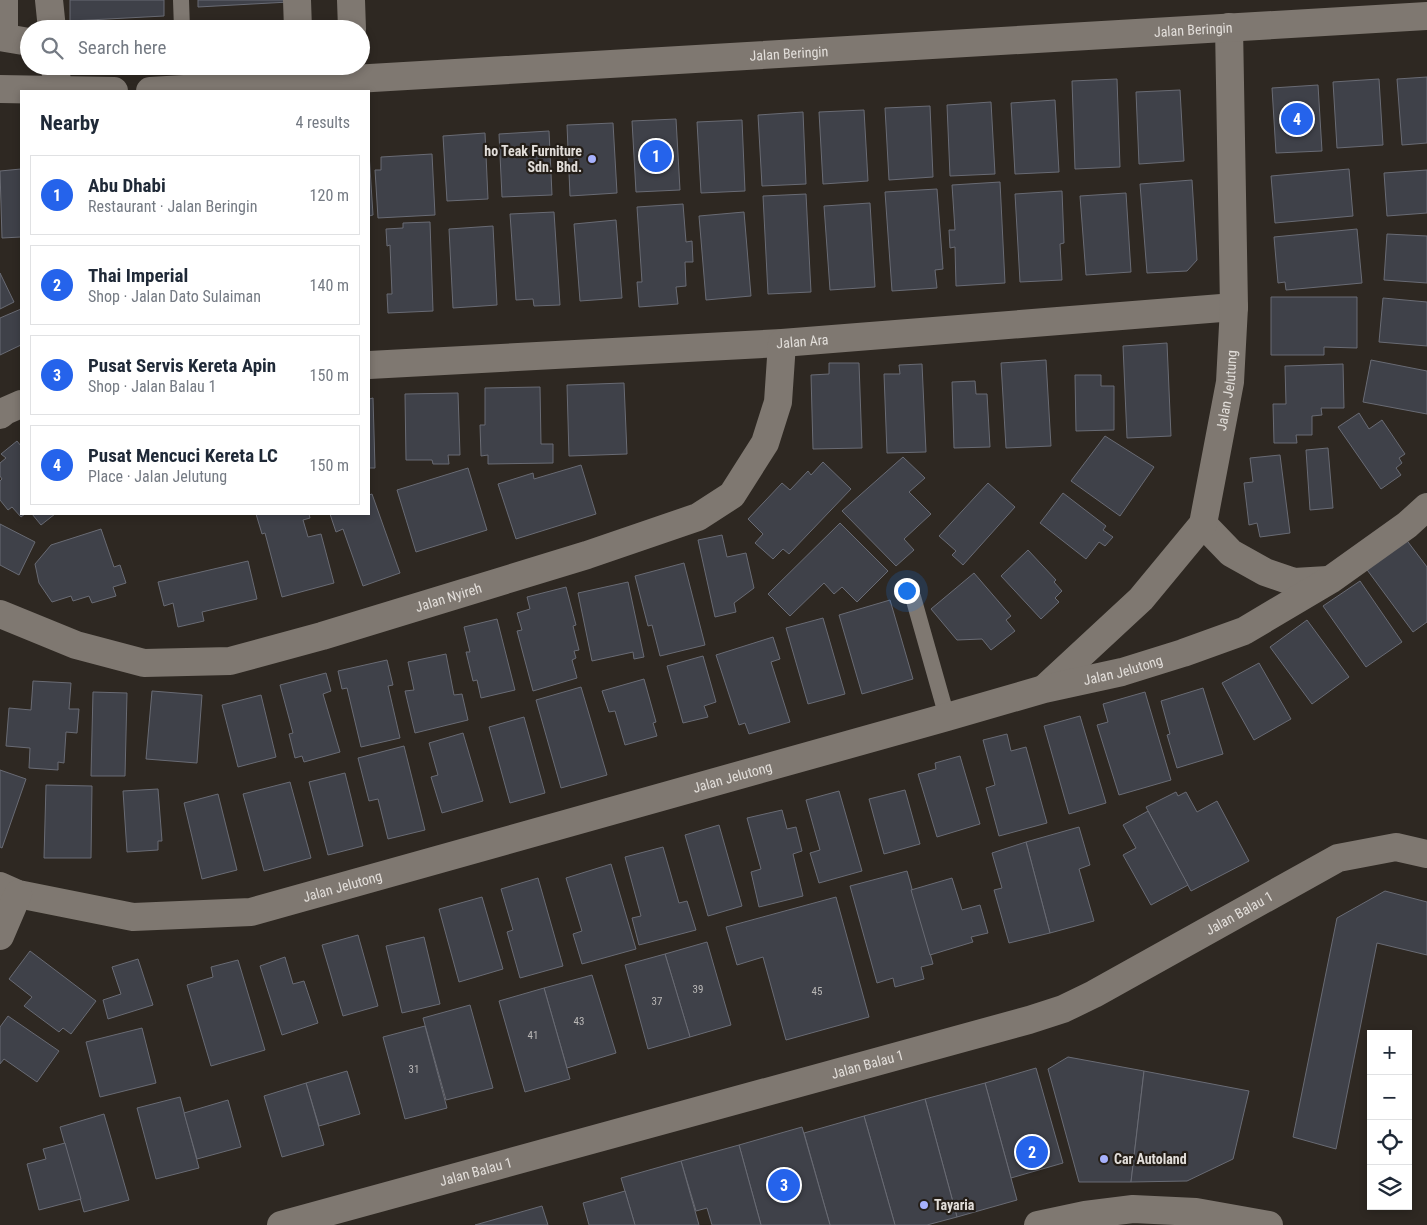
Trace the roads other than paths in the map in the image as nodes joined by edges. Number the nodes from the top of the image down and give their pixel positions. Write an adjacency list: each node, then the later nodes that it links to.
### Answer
1 (4, 0): 12 (street)
2 (49, 0): 7 (street)
3 (181, 0): 8 (lane)
4 (297, 0): 9 (street)
5 (352, 0): 10 (street)
6 (1427, 16): 11 (street, Jalan Beringin)
7 (51, 20)
8 (182, 20)
9 (298, 20)
10 (352, 20)
11 (1229, 27): 13 (street, Jalan Beringin); 19 (street, Jalan Jelutung)
12 (11, 38)
13 (370, 72)
14 (290, 75): 18 (street, Jalan Beringin)
15 (56, 78): 16 (street); 17 (street)
16 (0, 89)
17 (110, 90)
18 (159, 90)
19 (1234, 307): 20 (street, Jalan Ara); 23 (street, Jalan Jelutung)
20 (782, 344): 21 (street, Jalan Ara); 26 (street, Jalan Nyireh)
21 (370, 365)
22 (1427, 507): 24 (street, Jalan Jelutong)
23 (1203, 524): 24 (street); 27 (street, Jalan Jelutung)
24 (1330, 580): 27 (street, Jalan Jelutong)
25 (913, 597): 28 (lane)
26 (0, 614)
27 (1044, 689): 28 (street, Jalan Jelutong)
28 (947, 718): 30 (street, Jalan Jelutong)
29 (1427, 854): 32 (street, Jalan Balau 1)
30 (9, 890): 31 (street)
31 (0, 936)
32 (281, 1225)
33 (1038, 1225): 34 (street)
34 (1269, 1225)

